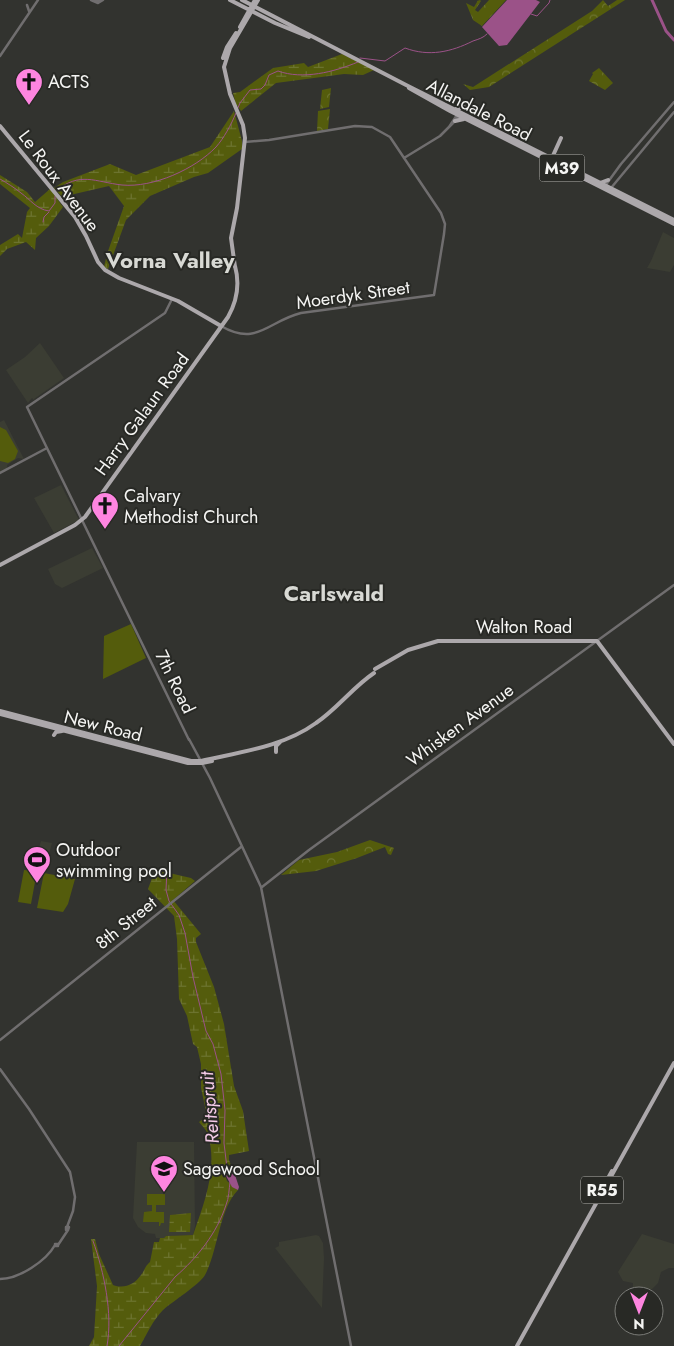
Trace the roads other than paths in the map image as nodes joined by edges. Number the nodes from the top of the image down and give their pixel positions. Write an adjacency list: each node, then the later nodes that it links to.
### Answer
1 (38, 0): 11 (street)
2 (92, 0): 3 (street)
3 (102, 0)
4 (230, 0): 7 (main road, Allandale Road / M39)
5 (243, 0): 6 (main road)
6 (256, 2): 9 (main road, Harry Galaun Road); 10 (main road); 10 (main road, Allandale Road / M39)
7 (241, 5): 9 (main road, Allandale Road / M39); 13 (main road)
8 (27, 6): 11 (street)
9 (251, 11): 12 (main road, Allandale Road / M39); 13 (main road, Harry Galaun Road)
10 (265, 11): 14 (main road, Allandale Road / M39)
11 (28, 15): 15 (street)
12 (263, 17): 13 (main road); 14 (main road, Allandale Road / M39)
13 (247, 18): 25 (main road, Harry Galaun Road)
14 (330, 46): 17 (main road, Allandale Road / M39)
15 (0, 56)
16 (674, 102): 20 (street)
17 (452, 110): 19 (main road, Allandale Road / M39); 21 (main road); 22 (main road)
18 (674, 112): 34 (street)
19 (460, 114): 21 (main road, Allandale Road / M39); 22 (street)
20 (662, 117): 24 (street); 24 (street)
21 (468, 118): 22 (main road); 26 (main road, Allandale Road / M39); 31 (main road, Allandale Road / M39)
22 (454, 121): 28 (street)
23 (0, 126): 42 (main road, Le Roux Avenue)
24 (653, 127): 32 (street)
25 (245, 142): 28 (street); 43 (main road, Harry Galaun Road)
26 (538, 152): 27 (main road); 29 (main road, Allandale Road / M39)
27 (553, 153): 29 (main road); 30 (main road)
28 (404, 158): 40 (street)
29 (550, 158): 30 (main road, Allandale Road / M39); 31 (main road)
30 (565, 166): 33 (main road, Allandale Road / M39)
31 (578, 177): 35 (main road, Allandale Road / M39)
32 (608, 180): 33 (main road); 35 (street)
33 (600, 183): 35 (main road, Allandale Road / M39)
34 (614, 183): 36 (street); 37 (main road)
35 (604, 187): 36 (main road, Allandale Road / M39)
36 (609, 190): 37 (main road, Allandale Road / M39); 38 (main road, Allandale Road / M39)
37 (616, 192): 38 (main road, Allandale Road / M39)
38 (672, 222): 39 (main road)
39 (674, 229)
40 (435, 291): 41 (street); 43 (street, Moerdyk Street)
41 (439, 295)
42 (172, 299): 43 (main road, Le Roux Avenue); 44 (street, 7th Road)
43 (221, 326): 46 (main road, Harry Galaun Road)
44 (48, 448): 45 (street); 46 (street, 7th Road)
45 (0, 473)
46 (82, 520): 47 (main road, Harry Galaun Road); 57 (street, 7th Road)
47 (0, 565)
48 (674, 585): 49 (street, Whisken Avenue)
49 (597, 641): 56 (main road, Walton Road); 59 (main road); 68 (street, Whisken Avenue)
50 (1, 714): 51 (main road, New Road); 52 (main road, New Road)
51 (31, 719): 52 (main road, New Road); 53 (main road)
52 (46, 724): 53 (main road); 54 (main road)
53 (55, 725): 54 (main road, New Road); 55 (main road); 61 (main road, New Road)
54 (64, 730): 55 (main road, New Road)
55 (75, 734): 64 (main road, New Road)
56 (294, 736): 58 (main road, Walton Road); 62 (main road, Walton Road)
57 (189, 739): 63 (street, 7th Road); 66 (street, 7th Road)
58 (281, 741): 60 (main road, Walton Road); 60 (main road)
59 (674, 744)
60 (264, 746): 62 (main road, Walton Road)
61 (145, 748): 64 (main road); 65 (main road, New Road)
62 (255, 748): 66 (main road, Walton Road)
63 (196, 755): 65 (main road); 66 (street, 7th Road)
64 (164, 756): 66 (main road, New Road)
65 (191, 761): 66 (main road, New Road)
66 (201, 762): 67 (street, 7th Road)
67 (242, 847): 68 (street, 7th Road); 73 (street, 8th Street)
68 (261, 887): 69 (street, 7th Road)
69 (277, 966): 70 (street); 72 (street)
70 (280, 981): 71 (street); 72 (street)
71 (285, 985)
72 (285, 1008): 79 (street)
73 (0, 1040)
74 (674, 1063): 76 (main road, R55)
75 (0, 1070): 78 (street)
76 (644, 1117): 77 (main road, R55); 77 (main road, R55)
77 (562, 1264): 80 (main road, R55)
78 (0, 1279)
79 (352, 1346)
80 (517, 1346)

